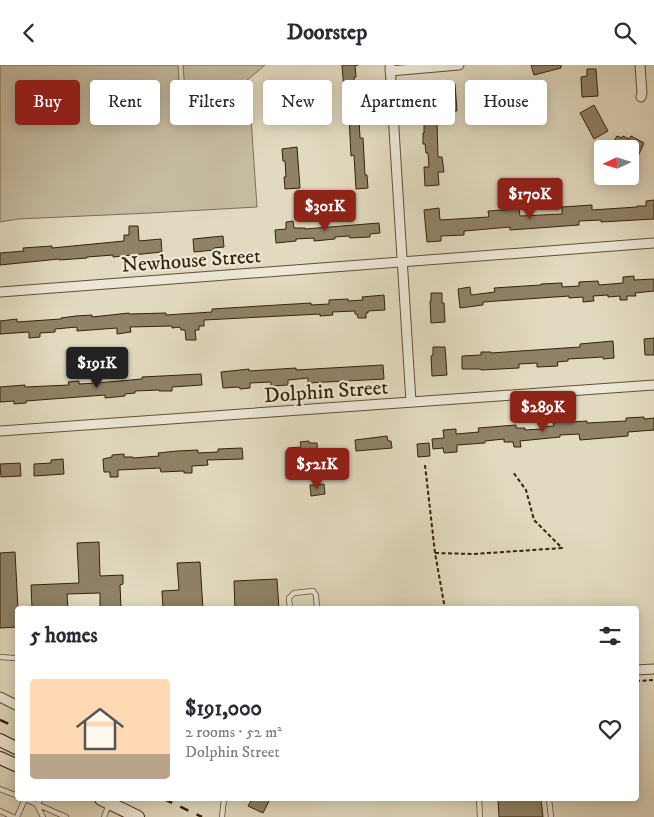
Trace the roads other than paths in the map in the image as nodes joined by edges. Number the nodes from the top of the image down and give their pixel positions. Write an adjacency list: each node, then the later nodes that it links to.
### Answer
1 (459, 65): 3 (street)
2 (640, 65): 4 (street)
3 (390, 68): 6 (street)
4 (641, 97)
5 (654, 243): 6 (street, Newhouse Street)
6 (403, 262): 7 (street, Newhouse Street); 9 (street)
7 (0, 292)
8 (654, 385): 9 (street, Dolphin Street)
9 (411, 402): 10 (street, Dolphin Street)
10 (0, 431)
11 (290, 606): 12 (lane)
12 (317, 606)
13 (0, 657): 14 (lane)
14 (14, 658)
15 (654, 669): 16 (street)
16 (639, 670)
17 (0, 697): 18 (street)
18 (15, 704)
19 (0, 741): 20 (main road)
20 (15, 748)
21 (0, 758): 22 (main road)
22 (15, 766)
23 (0, 789): 24 (lane)
24 (15, 795)
25 (23, 801): 35 (lane)
26 (29, 801): 32 (lane)
27 (40, 801): 32 (lane)
28 (105, 801): 38 (lane); 39 (main road)
29 (224, 801): 40 (lane)
30 (479, 801): 41 (lane)
31 (549, 801): 42 (lane)
32 (38, 805): 36 (lane); 37 (lane)
33 (0, 811): 34 (lane)
34 (13, 817)
35 (17, 817)
36 (43, 817)
37 (66, 817)
38 (104, 817)
39 (138, 817)
40 (222, 817)
41 (480, 817)
42 (551, 817)

